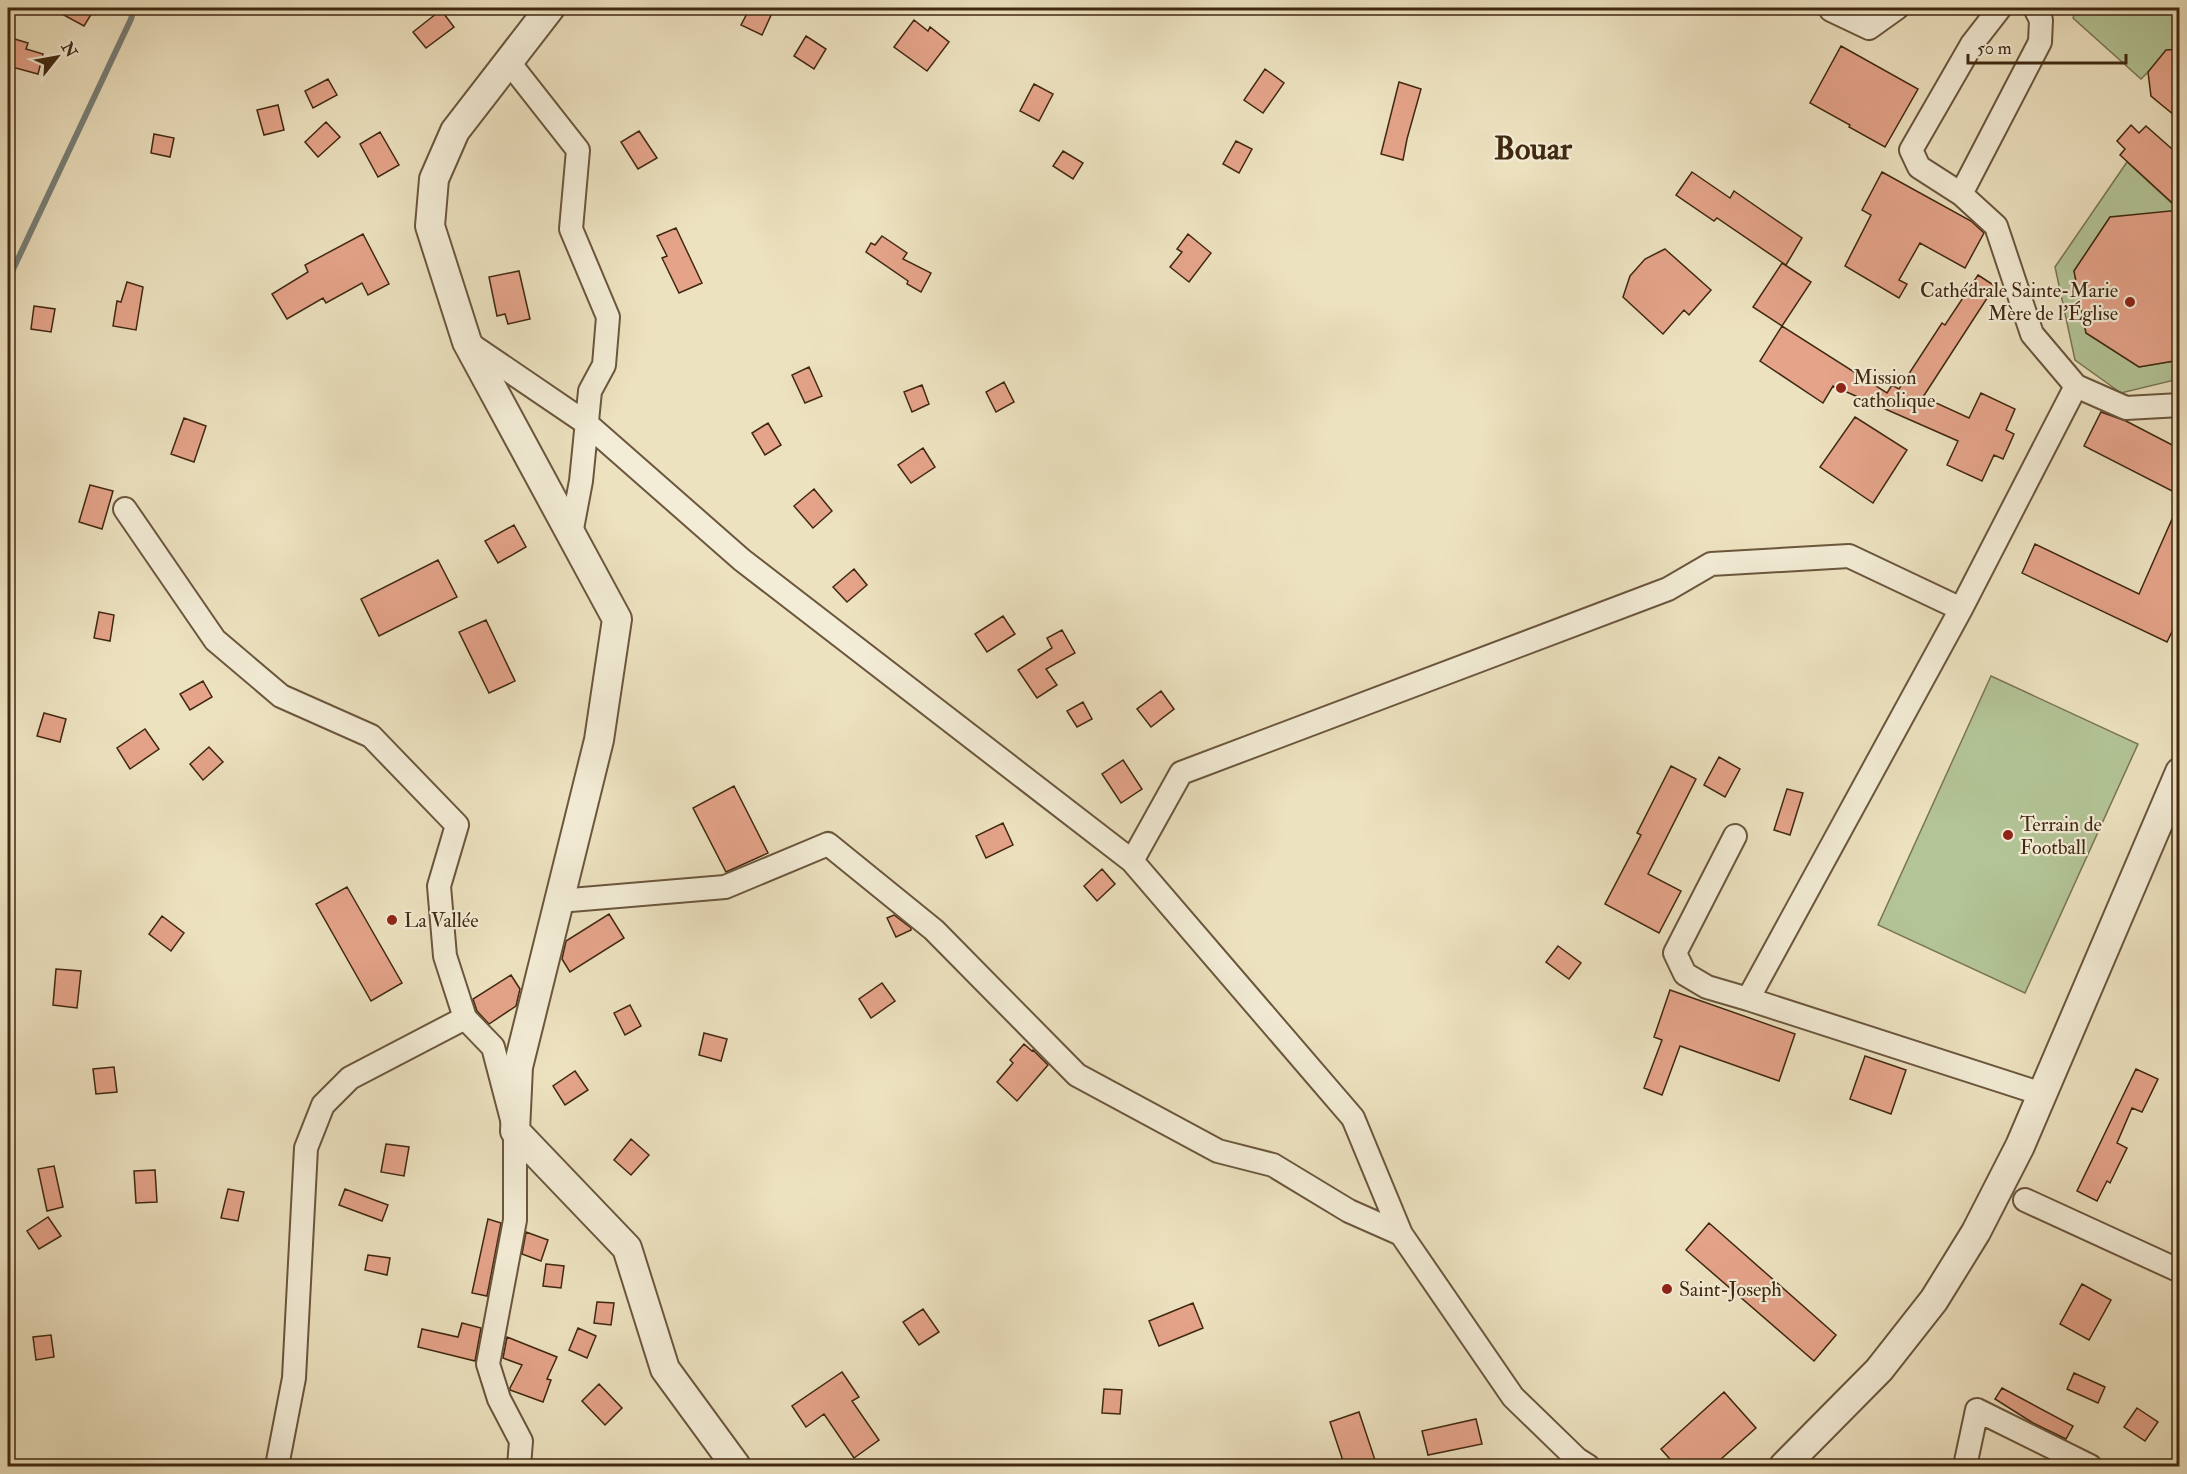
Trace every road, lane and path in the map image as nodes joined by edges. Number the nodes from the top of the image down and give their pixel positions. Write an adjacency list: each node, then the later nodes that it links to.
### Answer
1 (550, 8): 6 (street)
2 (1897, 8): 5 (street)
3 (2000, 8): 7 (street)
4 (2035, 8): 7 (street)
5 (1831, 10)
6 (508, 61): 8 (street); 11 (street)
7 (1961, 194): 9 (street)
8 (467, 342): 11 (street); 13 (street)
9 (2076, 386): 10 (street); 14 (street)
10 (2180, 405)
11 (586, 423): 13 (street); 17 (street)
12 (125, 509): 20 (street)
13 (571, 534): 18 (street)
14 (1960, 609): 17 (street); 19 (street)
15 (2178, 780): 21 (street)
16 (1735, 836): 19 (street)
17 (1132, 861): 24 (street)
18 (559, 901): 22 (street); 24 (street)
19 (1748, 999): 21 (street)
20 (465, 1018): 22 (street); 26 (street)
21 (2042, 1094): 30 (street)
22 (515, 1131): 27 (street); 28 (street)
23 (2025, 1200): 25 (street)
24 (1401, 1234): 29 (street)
25 (2180, 1271)
26 (277, 1467)
27 (519, 1467)
28 (736, 1467)
29 (1588, 1467)
30 (1784, 1467)
31 (1965, 1467): 32 (street)
32 (2090, 1467)

